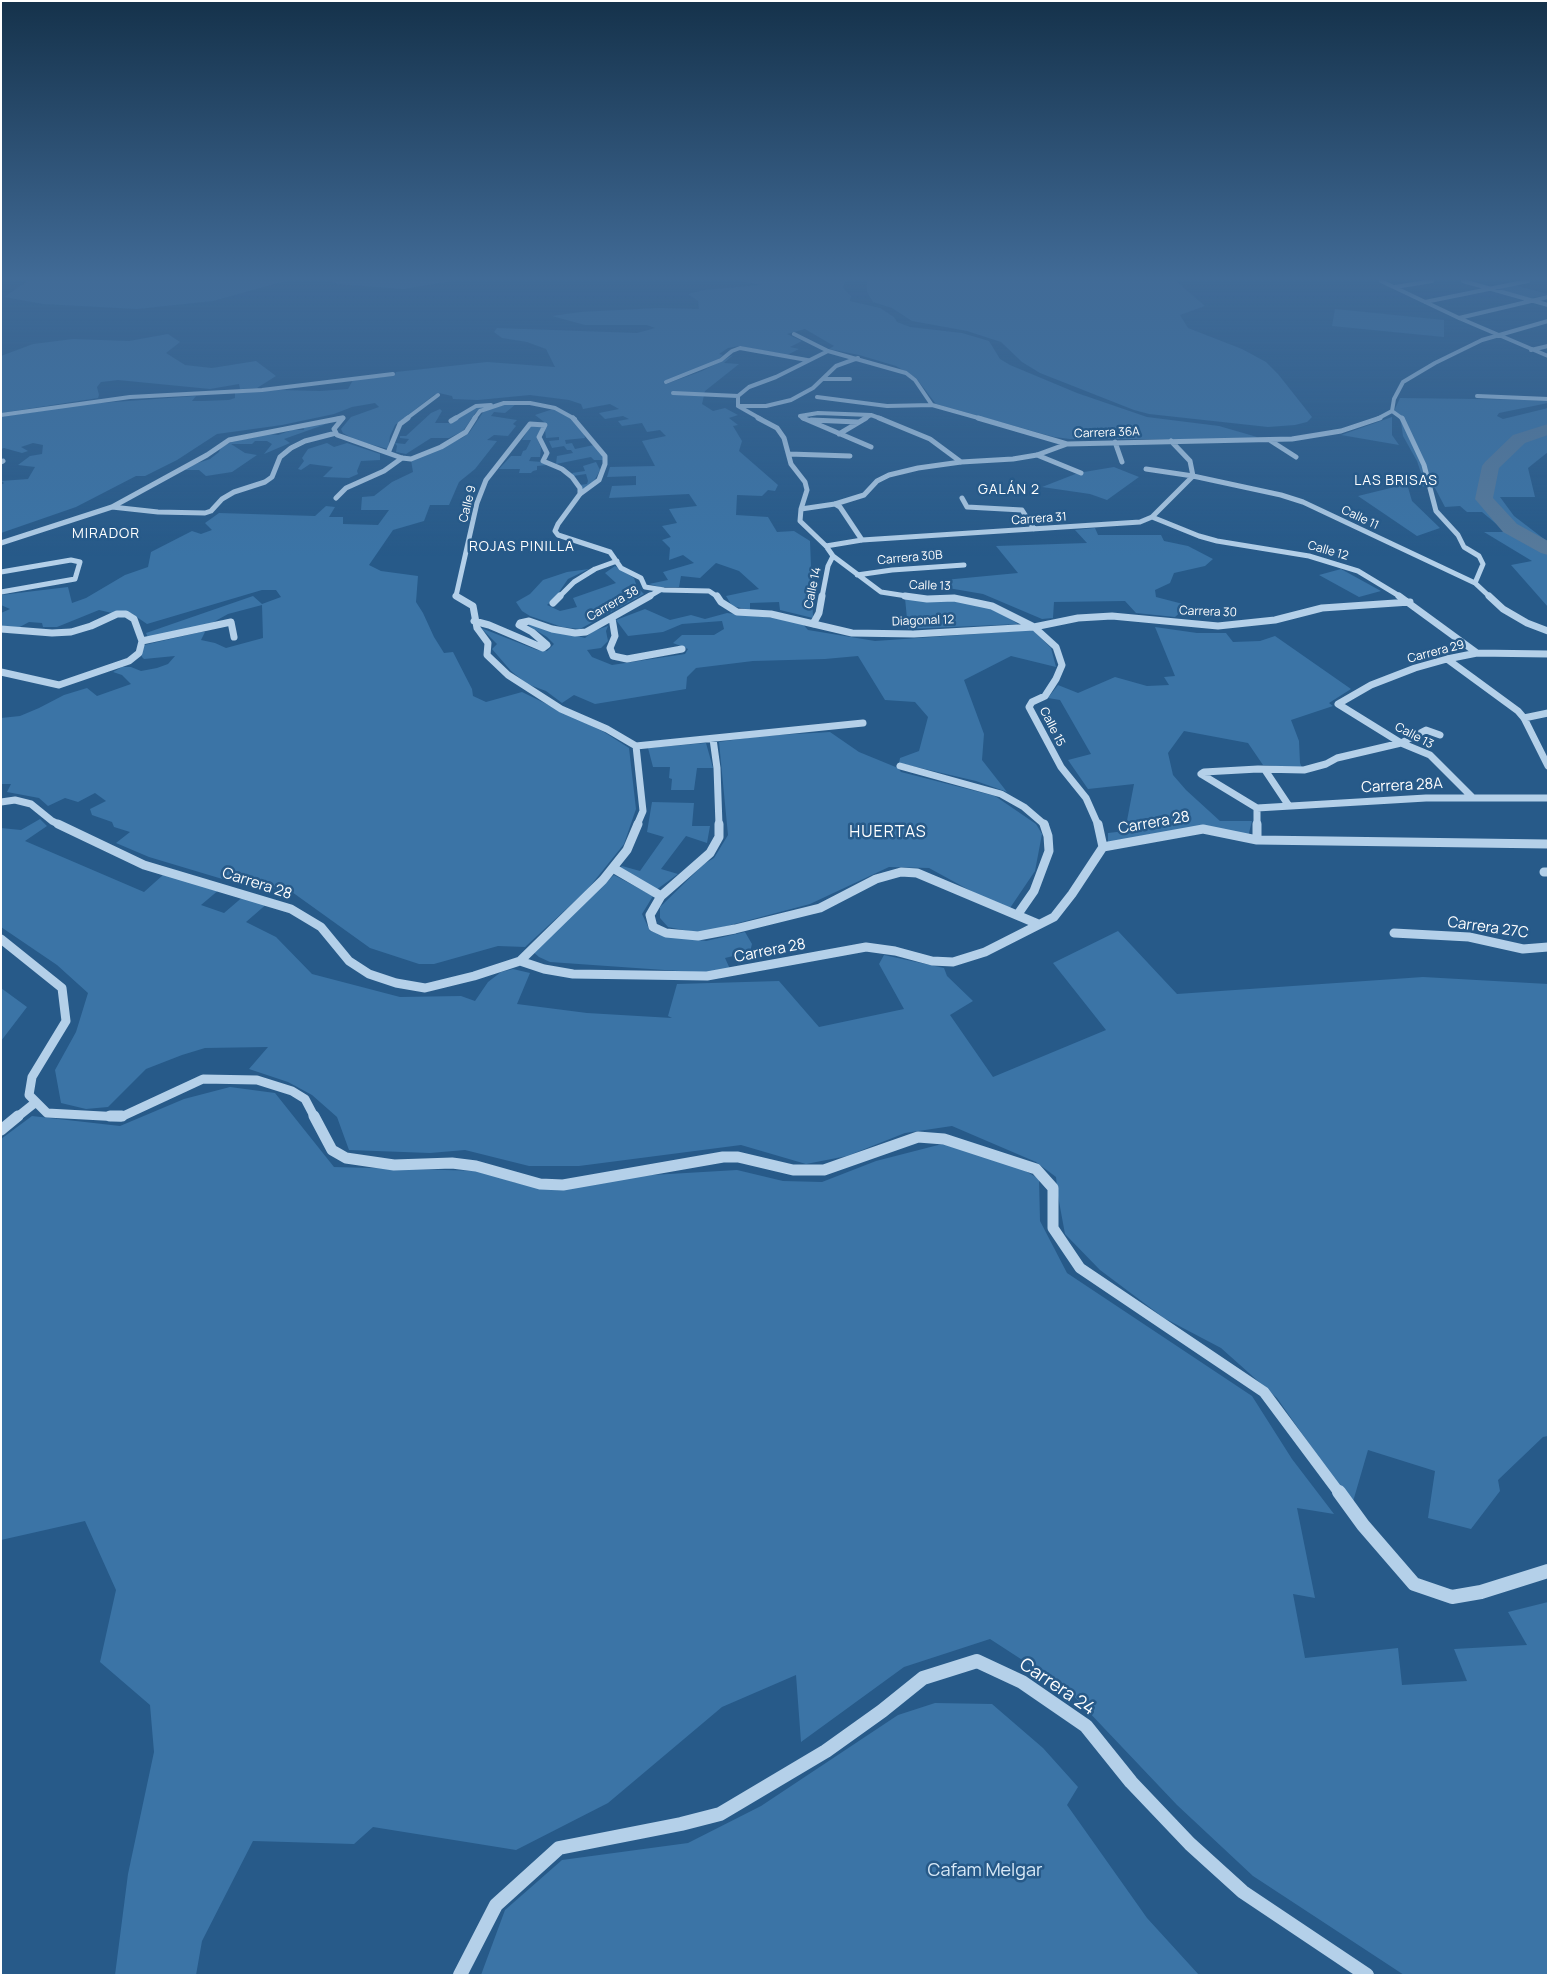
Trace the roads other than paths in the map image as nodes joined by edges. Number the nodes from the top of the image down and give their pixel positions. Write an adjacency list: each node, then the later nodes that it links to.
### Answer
1 (688, 373): 9 (street)
2 (783, 373): 12 (street)
3 (828, 373): 7 (street)
4 (906, 373): 17 (street)
5 (1419, 373): 20 (street)
6 (393, 374): 21 (street)
7 (822, 379): 8 (street); 18 (street)
8 (850, 379)
9 (666, 382)
10 (673, 394): 12 (street)
11 (438, 395): 35 (street)
12 (738, 396): 18 (street)
13 (1477, 396): 15 (street)
14 (817, 397): 19 (street)
15 (1548, 399)
16 (496, 405): 24 (street); 40 (street); 46 (street)
17 (932, 405): 19 (street); 32 (street)
18 (738, 406): 36 (street)
19 (887, 406): 22 (street)
20 (1392, 411): 30 (street, Carrera 36A); 62 (street)
21 (1, 415)
22 (871, 415): 23 (street); 25 (street); 41 (street)
23 (802, 418): 25 (street); 27 (street)
24 (451, 421)
25 (858, 422): 27 (street)
26 (336, 433): 35 (street); 50 (street); 50 (street)
27 (839, 434): 33 (street)
28 (1171, 441): 29 (street, Carrera 36A); 31 (street, Carrera 36A); 34 (street)
29 (1200, 441): 30 (street, Carrera 36A); 34 (street)
30 (1271, 441): 39 (street)
31 (1114, 442): 32 (street, Carrera 36A); 42 (street)
32 (1067, 444): 37 (street, Carrera 36A)
33 (871, 447)
34 (1182, 452): 45 (street)
35 (388, 453): 40 (street)
36 (789, 454): 38 (street); 51 (street)
37 (1037, 455): 41 (street, Carrera 36A); 44 (street)
38 (850, 456)
39 (1296, 457)
40 (402, 458): 47 (street)
41 (960, 462): 49 (street, Carrera 36A)
42 (1122, 462)
43 (1146, 469): 45 (street, Calle 11)
44 (1081, 473)
45 (1193, 476): 52 (street, Carrera 31); 62 (street, Calle 11)
46 (580, 494): 58 (street); 68 (street, Calle 9)
47 (336, 498)
48 (962, 498): 53 (street)
49 (835, 504): 51 (street, Carrera 36A); 54 (street)
50 (112, 507): 55 (street)
51 (801, 509): 56 (street, Calle 14)
52 (1152, 516): 53 (street, Carrera 31); 65 (street, Calle 12)
53 (1034, 529): 54 (street, Carrera 31)
54 (862, 540): 56 (street, Carrera 31)
55 (1, 543)
56 (826, 546): 57 (street, Calle 14)
57 (833, 556): 61 (street, Calle 13); 69 (street, Calle 14)
58 (617, 561): 63 (street); 66 (street)
59 (964, 566): 61 (street, Carrera 30B)
60 (1, 572): 64 (street)
61 (857, 575): 70 (street, Calle 13)
62 (1475, 583): 72 (street, Calle 11)
63 (660, 590): 67 (street, Carrera 38); 69 (street, Diagonal 12)
64 (1, 592)
65 (1410, 602): 70 (street, Carrera 30); 76 (street, Calle 12)
66 (553, 603)
67 (612, 618): 68 (street, Carrera 38); 75 (street)
68 (474, 621): 87 (street, Calle 9)
69 (813, 624): 70 (street, Diagonal 12)
70 (1034, 627): 98 (street, Calle 15)
71 (1, 629): 74 (street)
72 (1548, 631)
73 (234, 637): 74 (street)
74 (142, 641): 79 (street)
75 (682, 650)
76 (1477, 653): 77 (street, Carrera 29); 78 (street, Carrera 29)
77 (1548, 654)
78 (1447, 659): 80 (street, Carrera 29); 82 (street)
79 (2, 671)
80 (1338, 704): 86 (street, Calle 13)
81 (1548, 713): 82 (street)
82 (1524, 718): 89 (street)
83 (863, 723): 85 (street)
84 (1440, 735): 86 (street)
85 (713, 738): 87 (street); 100 (street)
86 (1401, 742): 90 (street); 91 (street, Calle 13)
87 (636, 746): 99 (street)
88 (900, 766): 101 (street)
89 (1548, 766)
90 (1265, 770): 94 (street); 95 (street)
91 (1472, 797): 92 (street, Carrera 28A); 94 (street, Carrera 28A)
92 (1548, 798)
93 (1, 802): 106 (street, Carrera 28)
94 (1289, 806): 95 (street, Carrera 28A)
95 (1257, 808): 96 (street)
96 (1256, 840): 97 (street, Carrera 28); 98 (street, Carrera 28)
97 (1548, 844)
98 (1103, 847): 102 (street, Carrera 28)
99 (613, 868): 100 (street); 106 (street)
100 (661, 896): 101 (street)
101 (1018, 914): 102 (street)
102 (1038, 924): 106 (street, Carrera 28)
103 (1394, 933): 105 (street, Carrera 27C)
104 (1, 939): 107 (street)
105 (1548, 947)
106 (520, 961)
107 (36, 1102): 108 (street); 110 (street)
108 (1, 1130)
109 (1548, 1571): 110 (street)
110 (1452, 1597)
111 (460, 1975): 112 (street, Carrera 24)
112 (1367, 1975)

